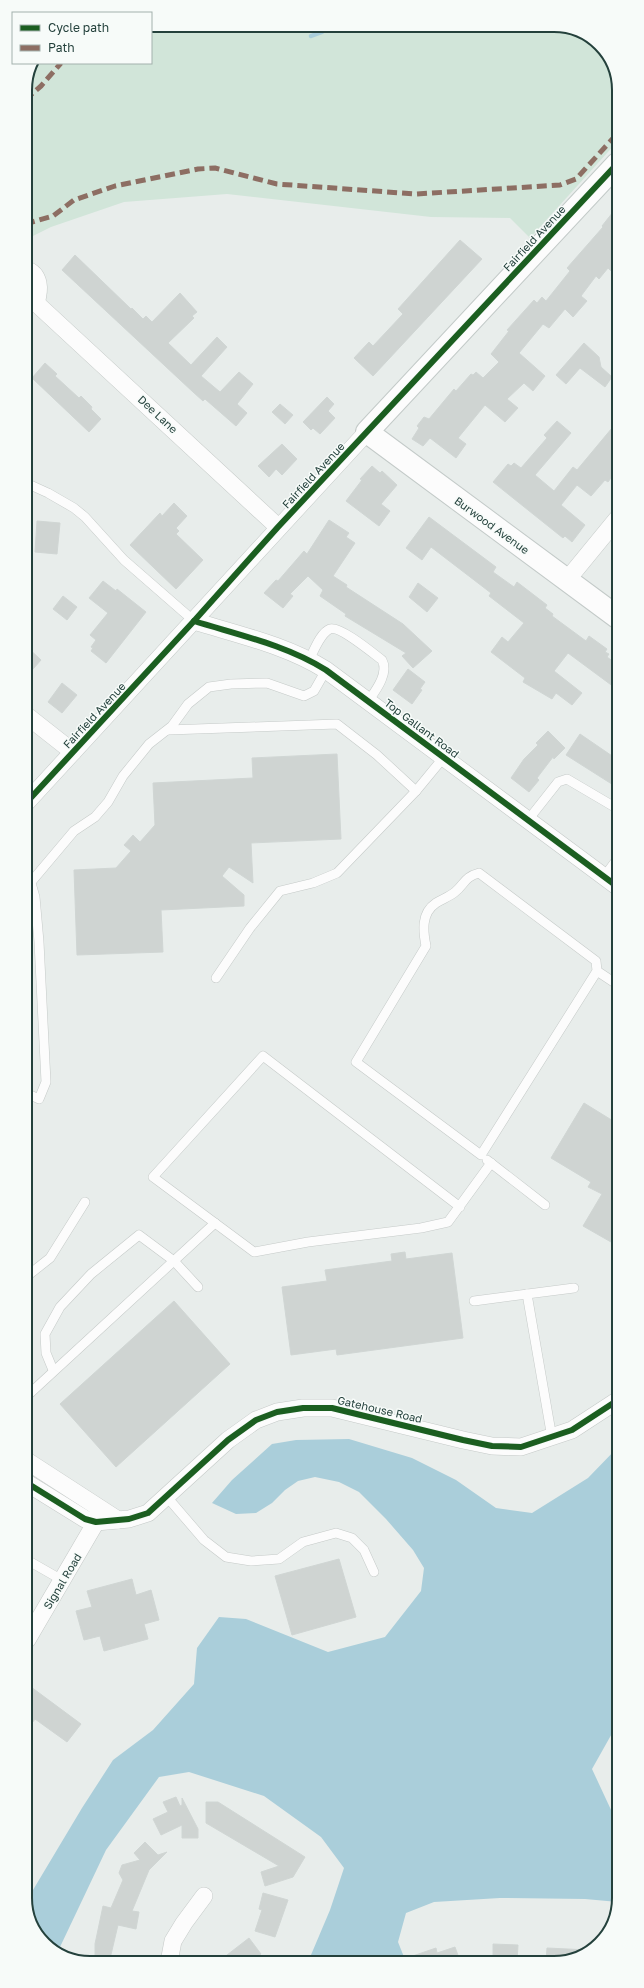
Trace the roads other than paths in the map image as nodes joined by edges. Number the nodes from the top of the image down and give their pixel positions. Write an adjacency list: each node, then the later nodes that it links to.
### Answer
1 (612, 169): 5 (street, Fairfield Avenue)
2 (32, 274): 3 (street, Dee Lane)
3 (32, 302)
4 (32, 305): 8 (street, Dee Lane)
5 (367, 432): 8 (street, Fairfield Avenue); 9 (street, Burwood Avenue)
6 (32, 486): 11 (lane)
7 (612, 525): 9 (street)
8 (278, 527): 11 (street, Fairfield Avenue)
9 (567, 580): 10 (street, Burwood Avenue)
10 (612, 613)
11 (194, 621): 12 (street, Top Gallant Road); 17 (street, Fairfield Avenue)
12 (309, 660): 13 (street, Top Gallant Road); 14 (lane)
13 (326, 670): 14 (street, Top Gallant Road); 16 (lane)
14 (369, 700): 18 (street, Top Gallant Road)
15 (32, 720): 17 (street)
16 (168, 730): 19 (lane); 25 (lane)
17 (73, 752): 20 (street, Fairfield Avenue)
18 (444, 757): 19 (lane); 22 (street, Top Gallant Road)
19 (416, 790): 29 (lane)
20 (32, 796)
21 (612, 805): 22 (lane)
22 (528, 820): 24 (street, Top Gallant Road)
23 (612, 866): 24 (lane)
24 (604, 877): 26 (street, Top Gallant Road)
25 (32, 881)
26 (612, 883)
27 (32, 892): 31 (lane)
28 (597, 971): 30 (lane); 32 (lane); 32 (lane)
29 (216, 978)
30 (612, 980)
31 (32, 1096)
32 (481, 1155): 33 (lane)
33 (491, 1163): 35 (lane); 36 (lane)
34 (84, 1202): 39 (lane)
35 (544, 1205)
36 (460, 1207): 37 (lane); 37 (lane)
37 (215, 1223): 38 (lane)
38 (174, 1261): 40 (lane); 44 (lane); 44 (lane)
39 (32, 1272)
40 (198, 1287)
41 (574, 1288): 42 (lane)
42 (527, 1294): 43 (lane); 47 (lane)
43 (474, 1301)
44 (53, 1370): 45 (lane)
45 (32, 1391)
46 (612, 1404): 47 (street, Gatehouse Road)
47 (552, 1438): 50 (street, Gatehouse Road)
48 (32, 1464): 51 (street)
49 (32, 1486): 52 (street, Gatehouse Road)
50 (167, 1497): 51 (street, Gatehouse Road); 54 (lane)
51 (118, 1520): 52 (street, Gatehouse Road)
52 (96, 1522): 55 (street, Signal Road)
53 (32, 1563): 55 (lane)
54 (374, 1572)
55 (62, 1580): 56 (street, Signal Road)
56 (32, 1631)
57 (204, 1896): 58 (street)
58 (170, 1956)

